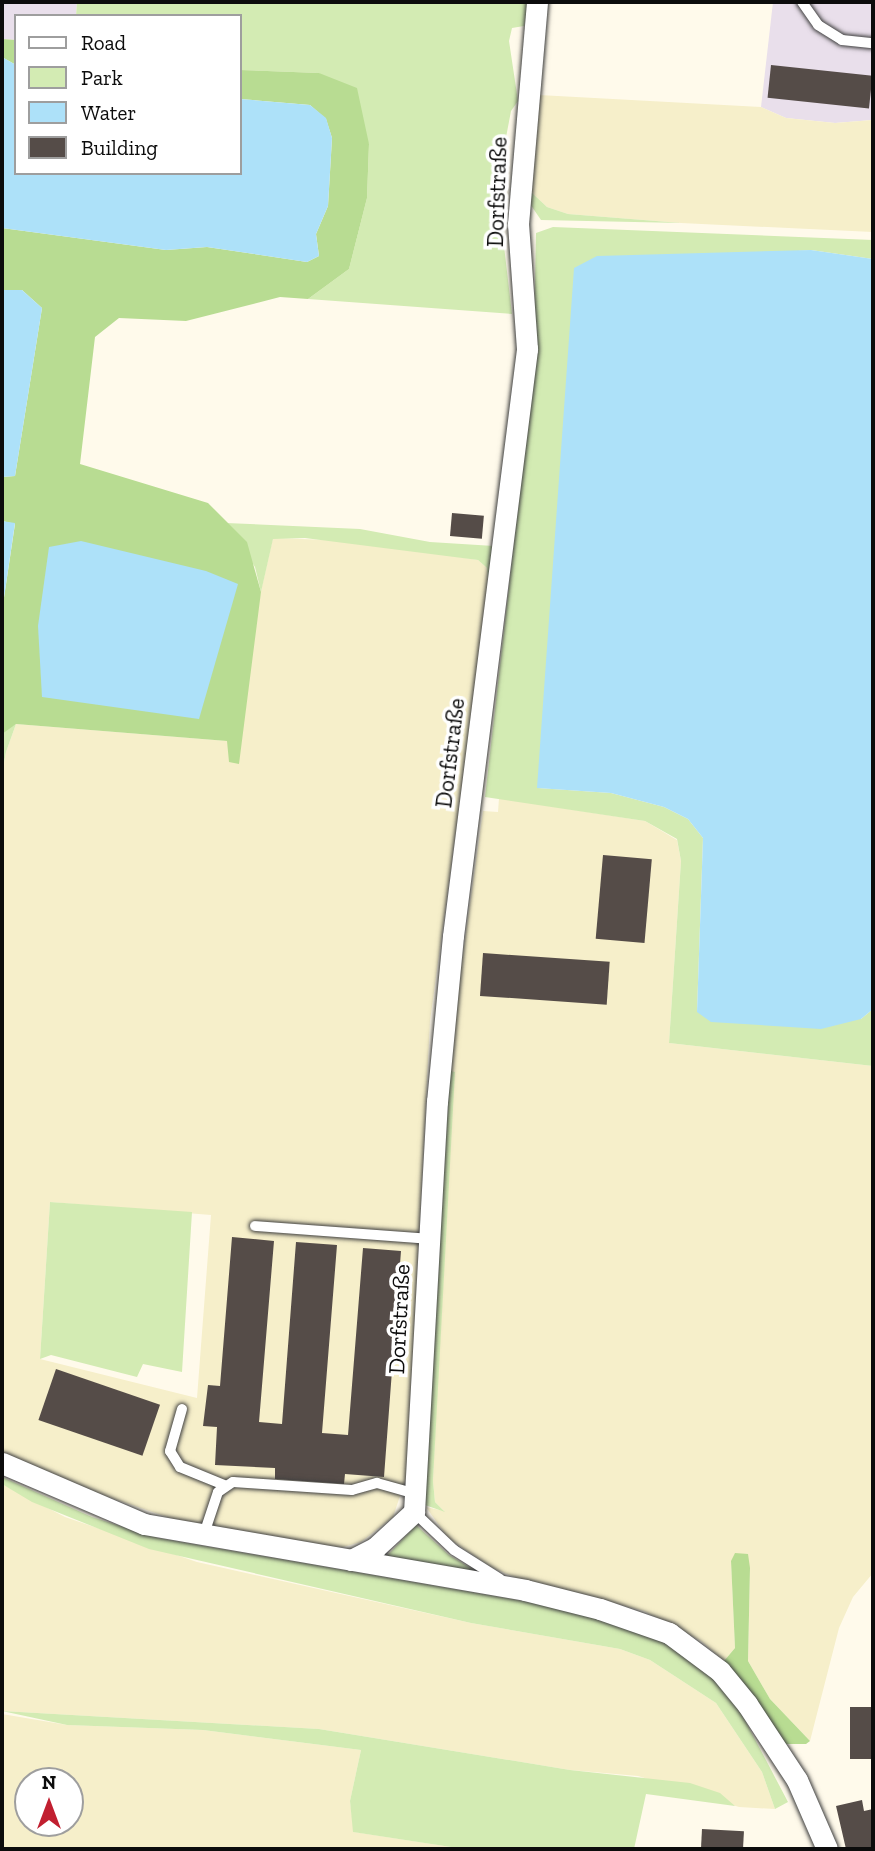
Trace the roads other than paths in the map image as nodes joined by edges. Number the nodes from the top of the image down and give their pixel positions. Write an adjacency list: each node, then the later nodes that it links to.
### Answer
1 (537, 2): 5 (street, Dorfstraße)
2 (802, 2): 3 (lane)
3 (873, 43)
4 (255, 1226): 5 (lane)
5 (429, 1239): 9 (street, Dorfstraße)
6 (182, 1409): 8 (lane)
7 (2, 1463): 10 (street)
8 (224, 1485): 9 (lane); 10 (lane)
9 (415, 1503): 11 (street); 12 (lane)
10 (203, 1537): 11 (street)
11 (351, 1560): 12 (street)
12 (525, 1590): 13 (street)
13 (827, 1849)

